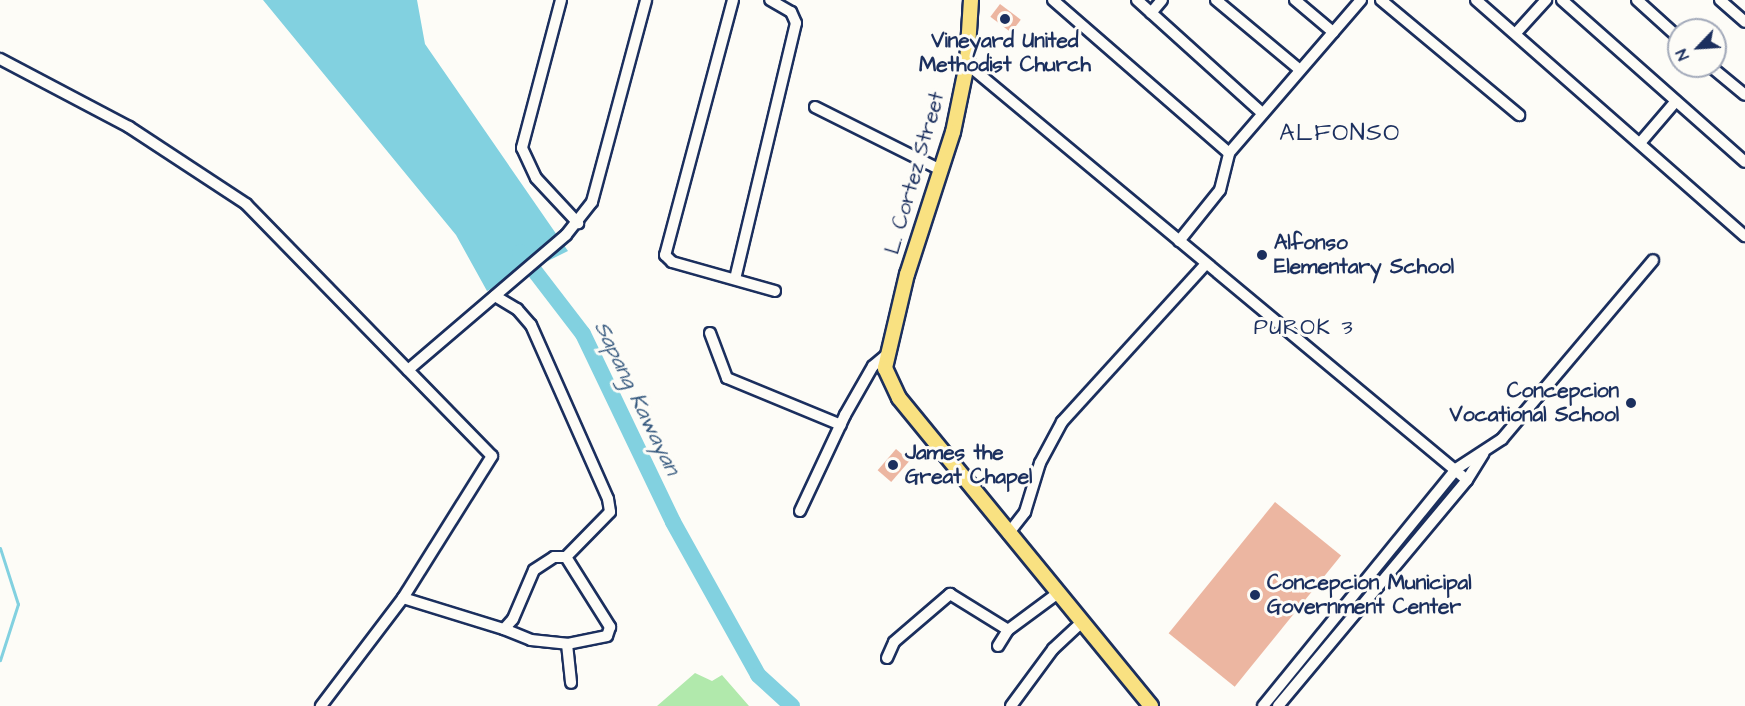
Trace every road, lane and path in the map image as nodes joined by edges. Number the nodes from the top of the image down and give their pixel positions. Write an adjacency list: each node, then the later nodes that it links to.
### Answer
1 (561, 0): 36 (street)
2 (646, 0): 36 (street)
3 (733, 0): 41 (street)
4 (770, 0): 41 (street)
5 (971, 0): 24 (main road, L. Cortez Street)
6 (1053, 0): 33 (street)
7 (1137, 0): 18 (street)
8 (1162, 0): 18 (street)
9 (1216, 0): 25 (street)
10 (1295, 0): 21 (street)
11 (1361, 0): 21 (street)
12 (1381, 0): 31 (street)
13 (1476, 0): 22 (street)
14 (1546, 0): 22 (street)
15 (1562, 0): 28 (street)
16 (1637, 0): 20 (street)
17 (1720, 0): 19 (street)
18 (1151, 13): 30 (street)
19 (1745, 21)
20 (1667, 27)
21 (1333, 32): 25 (street)
22 (1516, 33): 32 (street)
23 (0, 59): 46 (street)
24 (967, 64): 35 (main road, L. Cortez Street); 38 (street)
25 (1300, 70): 30 (street)
26 (1724, 78): 27 (street)
27 (1745, 95)
28 (1676, 101): 32 (street); 34 (street)
29 (815, 107): 35 (street)
30 (1262, 113): 33 (street)
31 (1519, 115)
32 (1640, 143): 37 (street)
33 (1229, 153): 38 (street)
34 (1745, 162)
35 (941, 170): 45 (main road, L. Cortez Street)
36 (578, 223): 43 (street)
37 (1745, 236)
38 (1179, 241): 40 (street)
39 (1653, 260): 48 (street)
40 (1206, 264): 49 (street); 52 (street)
41 (735, 279): 42 (street)
42 (775, 291)
43 (499, 292): 46 (street); 53 (street)
44 (710, 333): 47 (street)
45 (885, 356): 47 (street); 52 (main road)
46 (408, 370): 55 (street)
47 (841, 425): 51 (street)
48 (1485, 451): 49 (street); 50 (street)
49 (1456, 469): 50 (street); 66 (street)
50 (1467, 480): 67 (street)
51 (800, 511)
52 (1008, 534): 54 (main road)
53 (566, 557): 57 (street); 59 (street)
54 (1058, 594): 56 (main road); 58 (street)
55 (403, 598): 57 (street); 63 (street)
56 (1081, 623): 64 (street); 65 (main road)
57 (504, 628): 59 (street)
58 (1008, 630): 60 (street); 61 (street)
59 (567, 644): 62 (street)
60 (998, 646)
61 (886, 658)
62 (571, 682)
63 (321, 706)
64 (1011, 706)
65 (1150, 706)
66 (1263, 706)
67 (1278, 706)

